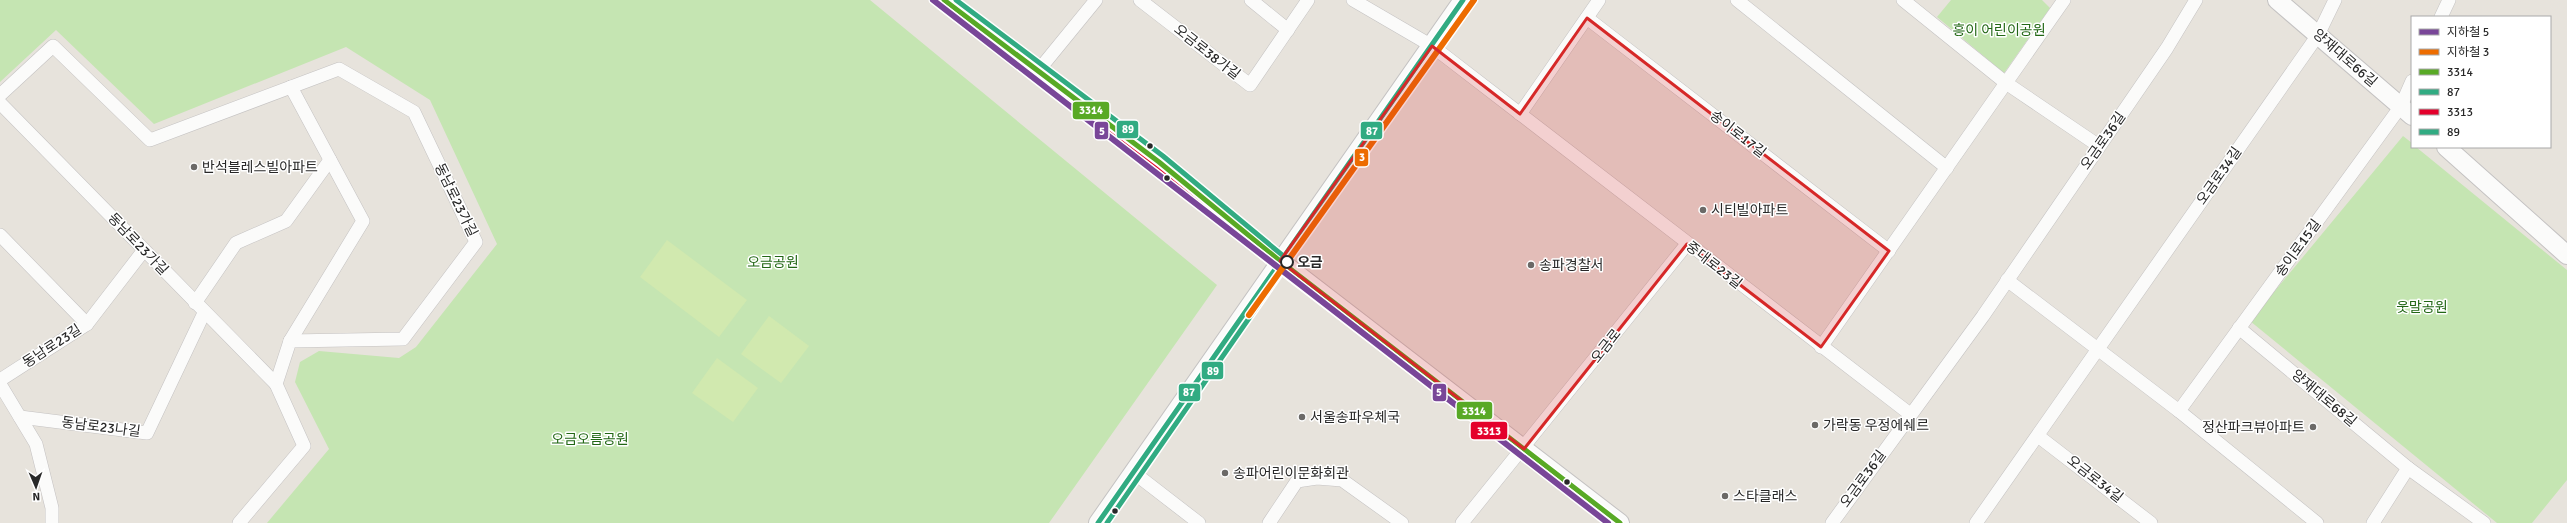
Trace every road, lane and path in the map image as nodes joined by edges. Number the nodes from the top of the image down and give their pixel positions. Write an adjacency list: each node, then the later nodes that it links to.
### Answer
1 (944, 0): 21 (main road)
2 (1096, 0): 21 (street)
3 (1140, 0): 18 (street, 오금로38가길)
4 (1251, 0): 18 (street)
5 (1308, 0): 18 (street, 오금로38가길)
6 (1353, 0): 20 (street, 중대로23길)
7 (1463, 0): 20 (main road)
8 (1599, 0): 17 (street)
9 (1737, 0): 32 (street)
10 (1903, 0): 22 (street)
11 (2064, 0): 22 (street)
12 (2196, 0): 29 (street, 오금로36길)
13 (2277, 0): 19 (main road, 양재대로66길)
14 (2335, 0): 19 (street, 오금로34길)
15 (2449, 0): 16 (street)
16 (2441, 16)
17 (1587, 18): 28 (street); 36 (street, 송이로17길)
18 (1288, 30)
19 (2318, 35): 27 (main road, 양재대로66길); 45 (street, 오금로34길)
20 (1432, 46): 28 (street, 중대로23길); 38 (main road)
21 (1038, 71): 38 (main road)
22 (2006, 82): 29 (street); 32 (street)
23 (2411, 86): 27 (street, 송이로15길)
24 (292, 87): 25 (street, 동남로23가길); 31 (street); 43 (street, 동남로23가길)
25 (0, 95)
26 (0, 103): 35 (street, 동남로23가길)
27 (2406, 111): 42 (street, 송이로15길)
28 (1520, 114): 34 (street, 중대로23길)
29 (2099, 146): 39 (street, 오금로36길)
30 (2447, 148): 37 (main road)
31 (330, 160): 40 (street, 동남로23나길); 43 (street)
32 (1947, 168): 36 (street)
33 (0, 235): 41 (street)
34 (1687, 244): 44 (street, 중대로23길); 53 (street, 오금로)
35 (144, 250): 40 (street, 동남로23가길); 41 (street, 동남로23길)
36 (1889, 251): 44 (street)
37 (2567, 255)
38 (1280, 262): 53 (main road); 55 (main road)
39 (2007, 280): 45 (street); 50 (street, 오금로36길)
40 (199, 308): 48 (street, 동남로23가길); 51 (street, 동남로23나길)
41 (87, 324): 46 (street, 동남로23길)
42 (2239, 328): 49 (street, 송이로15길); 54 (street, 양재대로68길)
43 (290, 341): 48 (street)
44 (1821, 347): 50 (street, 중대로23길)
45 (2099, 350): 49 (street); 52 (street, 오금로34길)
46 (0, 380)
47 (0, 384): 51 (street)
48 (276, 384): 58 (street, 동남로23가길)
49 (2179, 411): 67 (street)
50 (1910, 414): 65 (street, 오금로36길)
51 (20, 416): 57 (street)
52 (2038, 436): 56 (street, 오금로34길); 66 (street, 오금로34길)
53 (1524, 449): 63 (street, 오금로); 64 (main road)
54 (2408, 468): 68 (street); 69 (street, 양재대로68길)
55 (1133, 472): 59 (main road); 60 (street)
56 (1981, 522)
57 (52, 523)
58 (239, 523)
59 (1098, 523)
60 (1199, 523)
61 (1269, 523): 62 (street)
62 (1402, 523)
63 (1462, 523)
64 (1620, 523)
65 (1832, 523)
66 (2151, 523)
67 (2317, 523)
68 (2373, 523)
69 (2484, 523)

